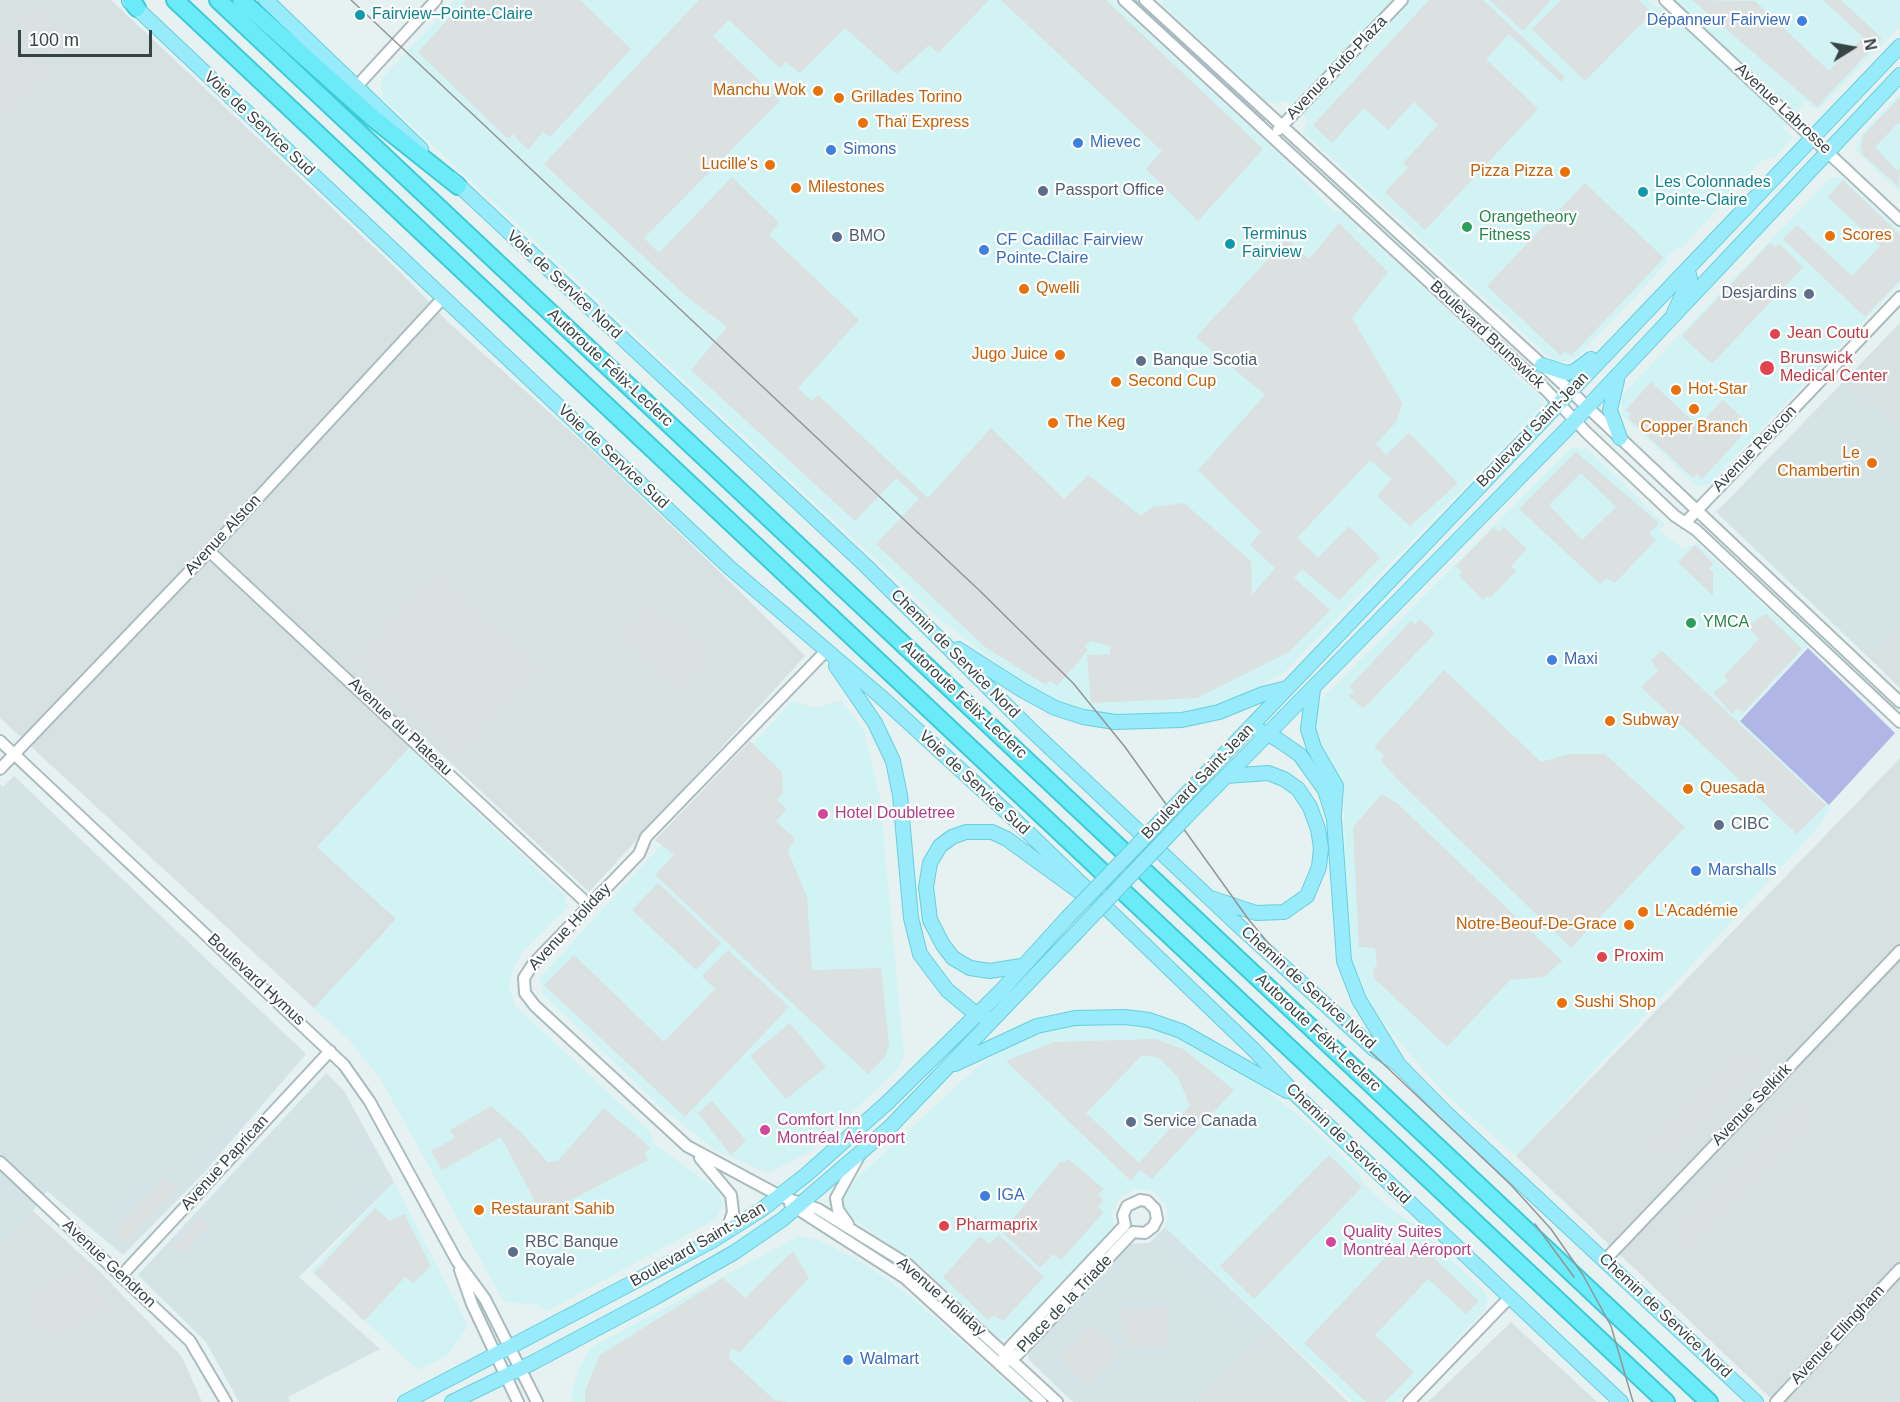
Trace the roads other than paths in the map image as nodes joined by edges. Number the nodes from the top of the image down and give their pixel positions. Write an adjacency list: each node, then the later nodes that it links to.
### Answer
1 (175, 0): 90 (highway, Autoroute Félix-Leclerc)
2 (218, 0): 91 (highway, Autoroute Félix-Leclerc)
3 (241, 0): 18 (highway)
4 (266, 0): 13 (main road, Voie de Service Nord)
5 (436, 0): 13 (street)
6 (1124, 0): 15 (street, Boulevard Brunswick)
7 (1144, 0): 14 (street, Boulevard Brunswick)
8 (1402, 0): 14 (street, Avenue Auto-Plaza)
9 (1665, 0): 16 (street, Avenue Labrosse)
10 (132, 3): 22 (main road, Voie de Service Sud)
11 (1900, 46): 16 (main road, Boulevard Saint-Jean)
12 (1900, 75): 17 (main road, Boulevard Saint-Jean)
13 (357, 86): 18 (main road, Voie de Service Nord)
14 (1281, 126): 15 (street, Avenue Auto-Plaza); 25 (street, Boulevard Brunswick)
15 (1271, 136): 28 (street, Boulevard Brunswick)
16 (1813, 136): 17 (street, Avenue Labrosse); 20 (main road, Boulevard Saint-Jean)
17 (1829, 151): 19 (street, Avenue Labrosse); 23 (main road, Boulevard Saint-Jean)
18 (458, 186): 35 (main road, Voie de Service Nord)
19 (1900, 220)
20 (1687, 269): 23 (main road); 24 (main road, Boulevard Saint-Jean)
21 (1900, 297): 32 (street, Avenue Revcon)
22 (443, 298): 34 (street, Avenue Alston); 37 (main road, Voie de Service Sud)
23 (1670, 322): 26 (main road, Boulevard Saint-Jean)
24 (1622, 336): 25 (main road); 27 (main road, Boulevard Saint-Jean)
25 (1542, 365): 27 (street, Boulevard Brunswick)
26 (1619, 375): 29 (main road, Boulevard Saint-Jean); 31 (main road)
27 (1570, 391): 28 (main road, Boulevard Saint-Jean); 29 (street, Boulevard Brunswick)
28 (1559, 403): 30 (street, Boulevard Brunswick); 38 (main road, Boulevard Saint-Jean)
29 (1588, 408): 30 (main road, Boulevard Saint-Jean); 31 (street, Boulevard Brunswick)
30 (1576, 420): 33 (street, Boulevard Brunswick); 39 (main road, Boulevard Saint-Jean)
31 (1620, 438): 32 (street, Boulevard Brunswick)
32 (1696, 511): 33 (street, Avenue Revcon); 40 (street, Boulevard Brunswick)
33 (1685, 523): 41 (street, Boulevard Brunswick)
34 (209, 551): 45 (street, Avenue Alston); 50 (street, Avenue du Plateau)
35 (866, 566): 36 (main road, Chemin de Service Nord)
36 (941, 638): 38 (main road); 49 (main road, Chemin de Service Nord)
37 (825, 652): 50 (street, Avenue Holiday); 51 (main road, Voie de Service Sud); 54 (main road)
38 (1287, 688): 42 (main road, Boulevard Saint-Jean)
39 (1313, 689): 43 (main road, Boulevard Saint-Jean); 48 (main road)
40 (1900, 702)
41 (1900, 722)
42 (1250, 727): 43 (main road); 53 (main road, Boulevard Saint-Jean, bridge)
43 (1266, 734): 47 (main road, Boulevard Saint-Jean); 48 (main road)
44 (0, 741): 45 (street, Boulevard Hymus)
45 (14, 754): 46 (street, Avenue Alston); 56 (street, Boulevard Hymus)
46 (0, 769)
47 (1226, 776): 49 (main road); 55 (main road, Boulevard Saint-Jean, bridge)
48 (1334, 819): 57 (main road)
49 (1206, 896): 57 (main road, Chemin de Service Nord)
50 (589, 905): 60 (street, Avenue Holiday)
51 (1104, 908): 53 (main road); 59 (main road, Chemin de Service sud)
52 (1900, 951): 68 (street, Avenue Selkirk)
53 (1021, 966): 54 (main road, Boulevard Saint-Jean)
54 (977, 1015): 55 (main road); 63 (main road, Boulevard Saint-Jean)
55 (995, 1018): 58 (main road, Boulevard Saint-Jean)
56 (330, 1051): 69 (street, Boulevard Hymus); 71 (street, Avenue Paprican)
57 (1398, 1064): 68 (main road, Chemin de Service Nord)
58 (948, 1067): 59 (main road); 61 (main road, Boulevard Saint-Jean)
59 (1297, 1096): 72 (main road, Chemin de Service sud)
60 (694, 1151): 63 (street, Avenue Holiday); 67 (street)
61 (859, 1156): 64 (main road, Boulevard Saint-Jean); 65 (street)
62 (0, 1162): 71 (street, Avenue Gendron)
63 (780, 1196): 64 (street, Avenue Holiday); 67 (main road, Boulevard Saint-Jean)
64 (800, 1206): 65 (street, Avenue Holiday); 76 (street, Avenue Holiday); 77 (main road, Boulevard Saint-Jean)
65 (850, 1227): 75 (street, Avenue Holiday)
66 (1129, 1228): 75 (street, Place de la Triade)
67 (726, 1233): 73 (main road, Boulevard Saint-Jean)
68 (1605, 1260): 92 (main road, Chemin de Service Nord)
69 (457, 1261): 73 (street, Boulevard Hymus); 74 (street, Boulevard Hymus)
70 (1900, 1269): 93 (street, Avenue Ellingham)
71 (121, 1276): 78 (street, Avenue Gendron)
72 (1510, 1297): 88 (street); 89 (main road, Chemin de Service sud)
73 (510, 1347): 74 (main road, Boulevard Saint-Jean); 77 (street, Boulevard Hymus)
74 (496, 1354): 79 (street, Boulevard Hymus); 82 (main road, Boulevard Saint-Jean)
75 (1008, 1357): 76 (street, Place de la Triade); 87 (street, Avenue Holiday)
76 (1000, 1365): 86 (street, Avenue Holiday)
77 (520, 1369): 79 (main road, Boulevard Saint-Jean); 85 (street, Boulevard Hymus)
78 (210, 1372): 80 (street, Avenue Gendron); 81 (street, Avenue Gendron)
79 (506, 1375): 83 (main road, Boulevard Saint-Jean); 84 (street, Boulevard Hymus)
80 (220, 1402)
81 (226, 1402)
82 (405, 1402)
83 (452, 1402)
84 (518, 1402)
85 (537, 1402)
86 (1041, 1402)
87 (1057, 1402)
88 (1409, 1402)
89 (1621, 1402)
90 (1666, 1402)
91 (1709, 1402)
92 (1756, 1402)
93 (1776, 1402)

